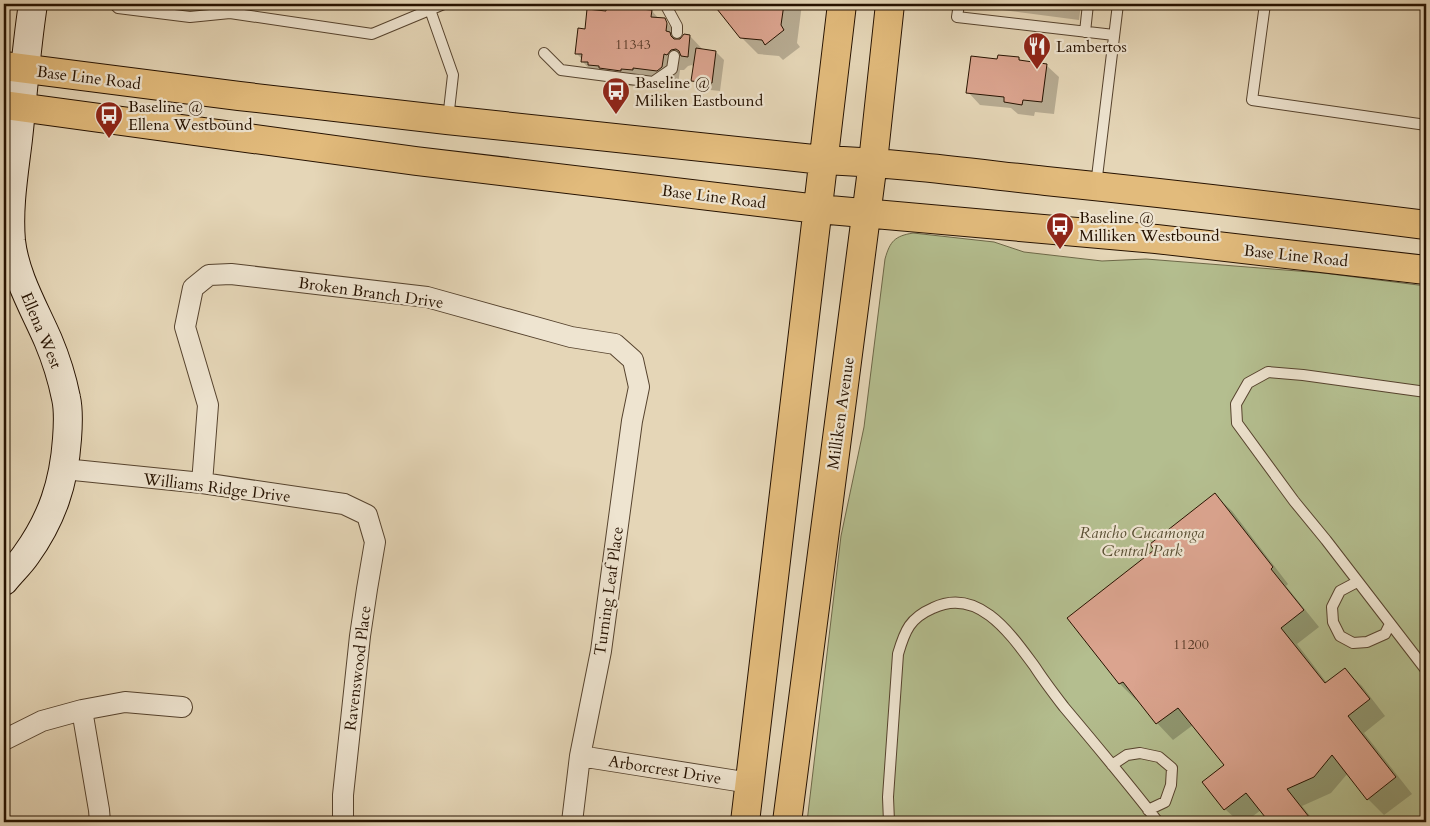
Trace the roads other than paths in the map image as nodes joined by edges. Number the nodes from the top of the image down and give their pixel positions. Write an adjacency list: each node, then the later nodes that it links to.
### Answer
1 (33, 4): 20 (street, Ellena West)
2 (114, 4): 14 (lane)
3 (444, 4): 13 (lane)
4 (665, 4): 16 (lane)
5 (842, 4): 24 (main road)
6 (890, 4): 25 (main road, Milliken Avenue)
7 (958, 4): 15 (lane)
8 (1088, 4): 15 (lane)
9 (1118, 4): 17 (lane)
10 (1265, 4): 23 (lane)
11 (1422, 4): 12 (lane)
12 (1426, 4)
13 (429, 6): 14 (lane); 22 (lane)
14 (230, 9)
15 (1085, 32): 17 (lane)
16 (677, 33)
17 (1114, 35): 26 (lane)
18 (544, 52): 19 (lane)
19 (674, 56)
20 (14, 67): 21 (street, Ellena West); 22 (main road, Base Line Road)
21 (13, 106): 27 (main road, Base Line Road); 33 (street, Ellena West)
22 (447, 120): 24 (main road, Base Line Road)
23 (1426, 125)
24 (823, 160): 25 (main road, Base Line Road); 27 (main road)
25 (873, 162): 26 (main road, Base Line Road); 28 (main road, Milliken Avenue)
26 (1096, 186): 29 (main road, Base Line Road)
27 (818, 209): 28 (main road, Base Line Road); 45 (main road)
28 (866, 214): 30 (main road, Base Line Road); 51 (main road, Milliken Avenue)
29 (1426, 225)
30 (1426, 270)
31 (633, 360): 34 (street, Broken Branch Drive); 43 (street, Turning Leaf Place)
32 (1426, 392): 37 (lane)
33 (64, 469): 34 (street, Williams Ridge Drive); 36 (street, Ellena West)
34 (202, 483): 35 (street, Williams Ridge Drive)
35 (366, 515): 48 (street, Ravenswood Place)
36 (4, 581)
37 (1358, 582): 38 (lane); 38 (lane)
38 (1390, 624): 39 (lane)
39 (1426, 670)
40 (182, 706): 41 (street)
41 (82, 710): 42 (street); 47 (street)
42 (4, 740)
43 (580, 756): 45 (street, Arborcrest Drive); 49 (street, Turning Leaf Place)
44 (1112, 765): 46 (lane); 46 (lane); 52 (lane)
45 (750, 783): 50 (main road)
46 (1148, 810): 53 (lane)
47 (100, 822)
48 (343, 822)
49 (572, 822)
50 (745, 822)
51 (787, 822)
52 (889, 822)
53 (1158, 822)

